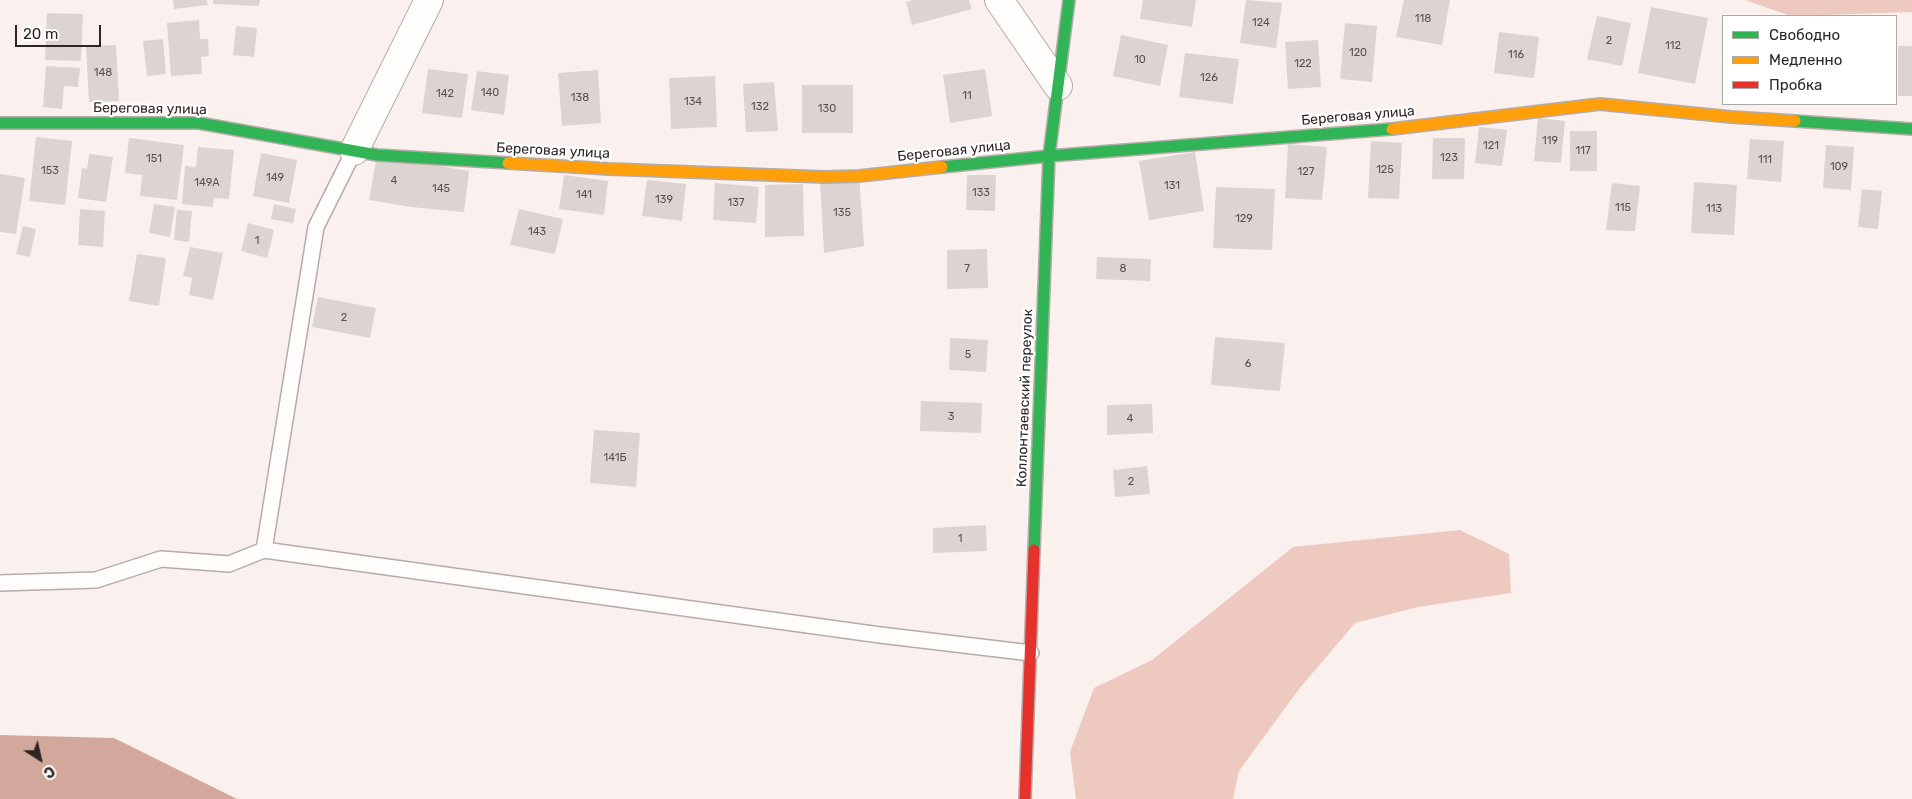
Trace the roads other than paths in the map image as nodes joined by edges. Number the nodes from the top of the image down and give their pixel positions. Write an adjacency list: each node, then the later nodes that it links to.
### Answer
1 (429, 0): 7 (street)
2 (999, 0): 4 (street)
3 (1069, 0): 4 (street, Коллонтаевский переулок)
4 (1058, 86): 8 (street, Коллонтаевский переулок)
5 (0, 123): 7 (street, Береговая улица)
6 (1912, 129): 8 (street, Береговая улица)
7 (354, 151): 8 (street, Береговая улица); 9 (lane)
8 (1049, 156): 11 (street, Коллонтаевский переулок)
9 (264, 550): 10 (lane); 11 (lane)
10 (0, 583)
11 (1031, 653): 12 (street, Коллонтаевский переулок)
12 (1025, 799)

